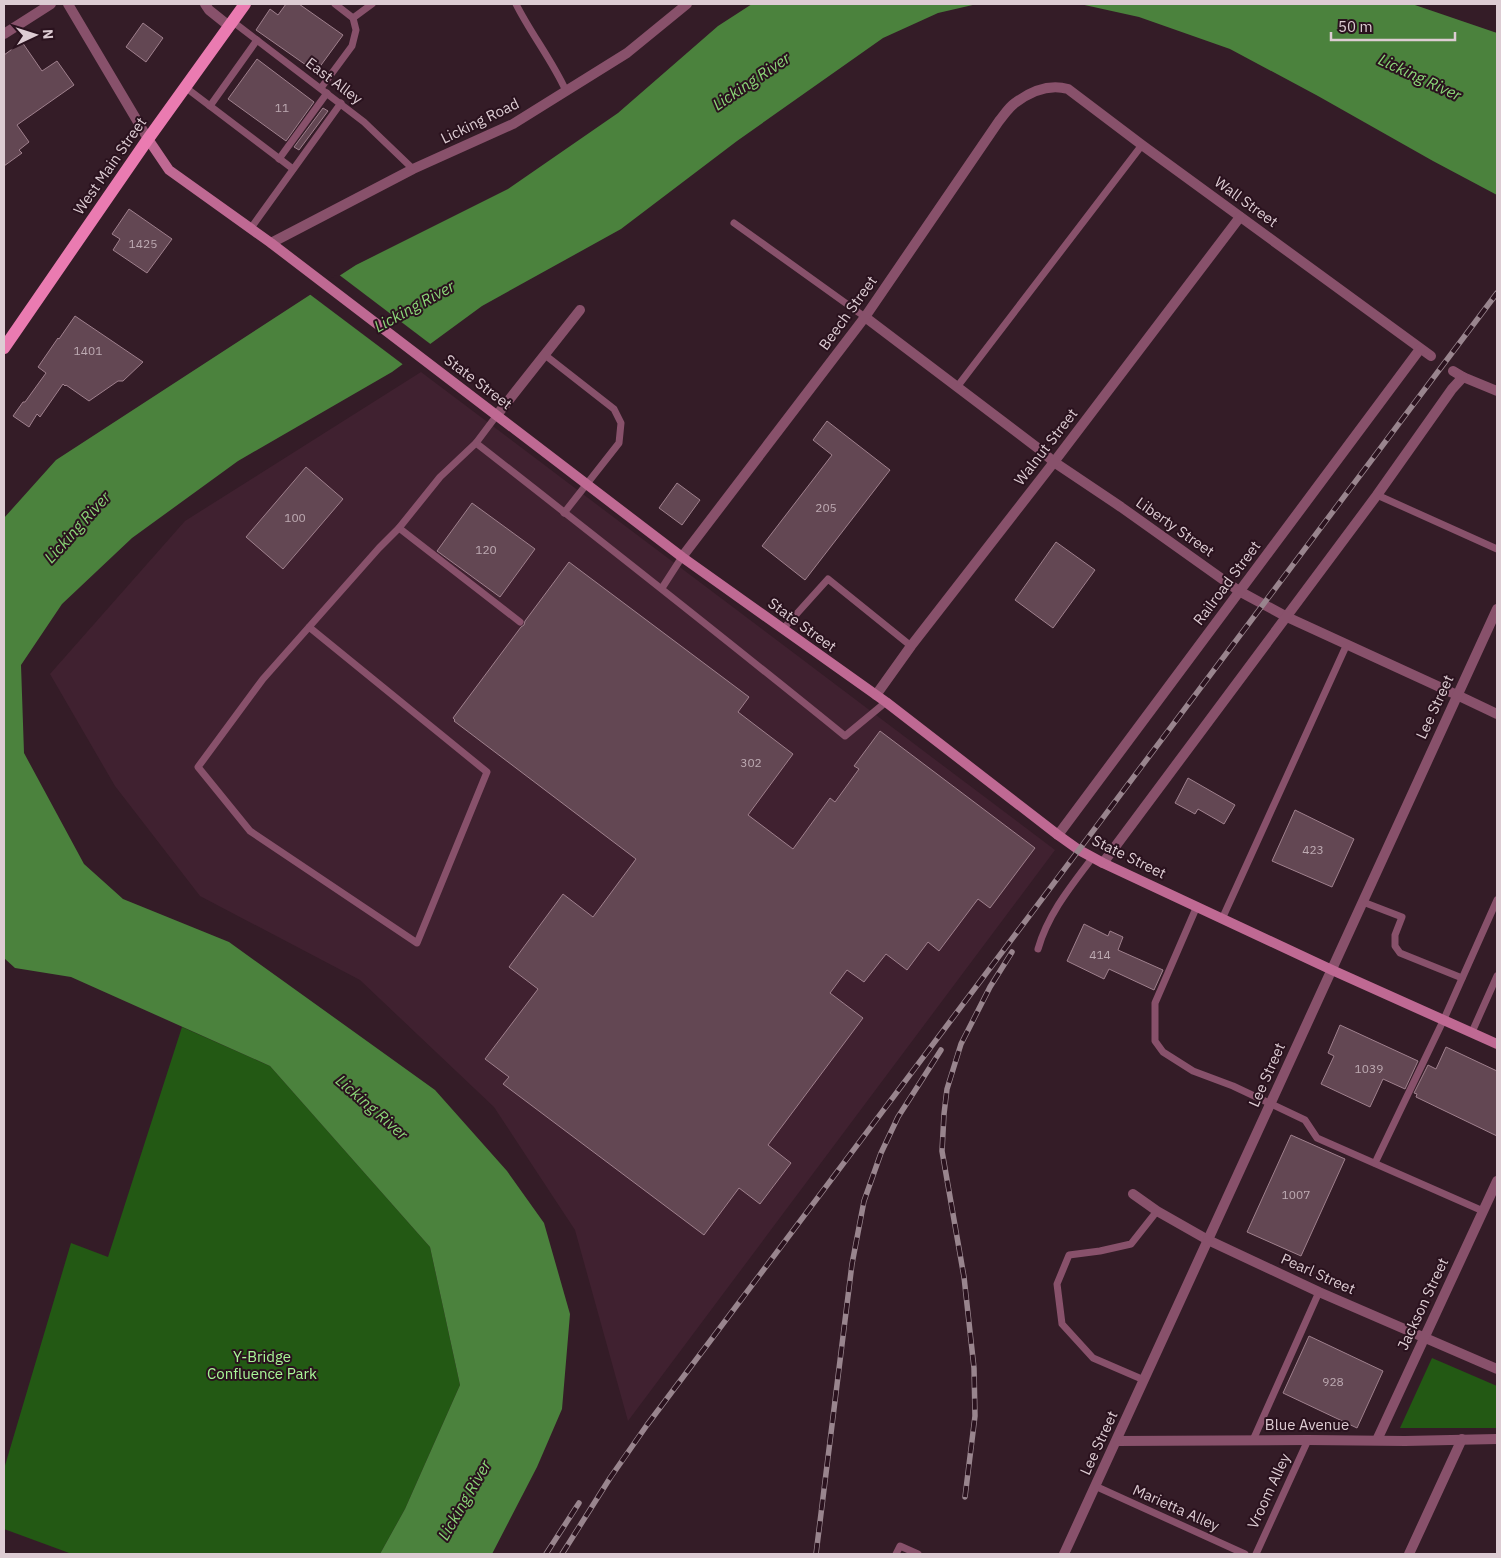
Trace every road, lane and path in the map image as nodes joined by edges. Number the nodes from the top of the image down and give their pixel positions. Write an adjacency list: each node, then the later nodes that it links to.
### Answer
1 (51, 4): 11 (street)
2 (68, 4): 19 (street)
3 (205, 4): 10 (street)
4 (245, 4): 10 (main road, West Main Street)
5 (335, 4): 9 (lane)
6 (372, 4): 9 (lane)
7 (516, 4): 16 (lane)
8 (687, 4): 16 (street, Licking Road)
9 (353, 18): 14 (lane)
10 (230, 24): 12 (lane, East Alley); 13 (main road, West Main Street)
11 (4, 34)
12 (257, 40): 14 (lane, East Alley); 18 (lane)
13 (185, 87): 18 (lane); 19 (main road, West Main Street)
14 (324, 90): 17 (lane, East Alley); 21 (lane)
15 (1039, 90): 20 (street, Wall Street); 29 (street, Beech Street)
16 (566, 91): 23 (street, Licking Road)
17 (341, 104): 22 (lane); 23 (lane, East Alley)
18 (210, 106): 21 (lane)
19 (148, 139): 26 (main road, State Street); 30 (main road, West Main Street)
20 (1142, 145): 24 (street, Wall Street); 36 (lane)
21 (280, 159): 22 (lane)
22 (293, 169): 26 (lane)
23 (414, 170): 27 (street, Licking Road)
24 (1240, 217): 31 (street, Wall Street); 40 (street, Walnut Street)
25 (734, 223): 29 (lane)
26 (251, 228): 27 (main road, State Street)
27 (271, 243): 38 (main road, State Street)
28 (580, 310): 32 (street)
29 (865, 317): 36 (street, Liberty Street); 46 (street, Beech Street)
30 (5, 344)
31 (1420, 349): 33 (street, Wall Street); 48 (street, Railroad Street)
32 (545, 354): 38 (street); 41 (lane)
33 (1431, 356)
34 (1453, 371): 35 (street)
35 (1463, 377): 37 (street); 42 (street)
36 (957, 387): 40 (street, Liberty Street)
37 (1497, 391)
38 (497, 415): 39 (lane); 41 (main road, State Street)
39 (476, 443): 43 (lane); 44 (lane)
40 (1054, 462): 48 (street, Liberty Street); 55 (street, Walnut Street)
41 (587, 483): 43 (lane); 46 (main road, State Street)
42 (1377, 495): 45 (lane); 50 (street)
43 (564, 513): 47 (lane)
44 (399, 528): 51 (lane); 52 (lane)
45 (1497, 549)
46 (682, 557): 47 (lane); 53 (main road, State Street)
47 (662, 588): 58 (lane)
48 (1239, 591): 50 (street, Liberty Street); 60 (street, Railroad Street)
49 (1497, 609): 57 (street, Lee Street)
50 (1287, 617): 54 (street, Liberty Street); 62 (street)
51 (520, 622)
52 (309, 627): 52 (lane)
53 (783, 629): 55 (lane); 56 (main road, State Street)
54 (1347, 644): 57 (street, Liberty Street); 66 (lane)
55 (911, 646): 56 (street, Walnut Street)
56 (876, 695): 58 (main road, State Street)
57 (1457, 695): 59 (street, Liberty Street); 64 (street, Lee Street)
58 (886, 702): 60 (main road, State Street)
59 (1497, 714)
60 (1058, 835): 61 (main road, State Street)
61 (1093, 857): 62 (main road, State Street); 67 (lane)
62 (1103, 863): 65 (main road, State Street)
63 (1497, 900): 70 (lane)
64 (1363, 902): 68 (street, Lee Street); 70 (lane)
65 (1197, 906): 66 (main road, State Street); 74 (lane)
66 (1222, 919): 68 (main road, State Street)
67 (1038, 949)
68 (1332, 970): 71 (main road, State Street); 74 (street, Lee Street)
69 (1497, 976): 72 (lane)
70 (1462, 978): 71 (lane)
71 (1444, 1019): 72 (main road, State Street); 75 (lane)
72 (1472, 1032): 73 (main road, State Street)
73 (1497, 1044)
74 (1271, 1103): 75 (lane); 80 (street, Lee Street)
75 (1375, 1163): 79 (lane)
76 (1497, 1181): 79 (street, Jackson Street)
77 (1133, 1194): 78 (street, Pearl Street)
78 (1157, 1211): 80 (street, Pearl Street); 84 (lane)
79 (1483, 1211): 82 (street, Jackson Street)
80 (1208, 1240): 81 (street, Pearl Street); 84 (street, Lee Street)
81 (1319, 1292): 82 (street, Pearl Street); 87 (lane)
82 (1424, 1338): 83 (street, Pearl Street); 89 (street, Jackson Street)
83 (1497, 1369)
84 (1144, 1380): 90 (street, Lee Street)
85 (1462, 1439): 86 (street, Blue Avenue); 89 (street, Blue Avenue); 97 (street)
86 (1497, 1439)
87 (1253, 1440): 88 (street, Blue Avenue); 90 (street, Blue Avenue)
88 (1308, 1440): 89 (street, Blue Avenue); 96 (lane, Vroom Alley)
89 (1377, 1440)
90 (1117, 1441): 91 (street, Lee Street)
91 (1095, 1486): 94 (street, Lee Street); 95 (lane, Marietta Alley)
92 (896, 1554): 93 (lane)
93 (918, 1554)
94 (1064, 1554)
95 (1245, 1554)
96 (1256, 1554)
97 (1409, 1554)

